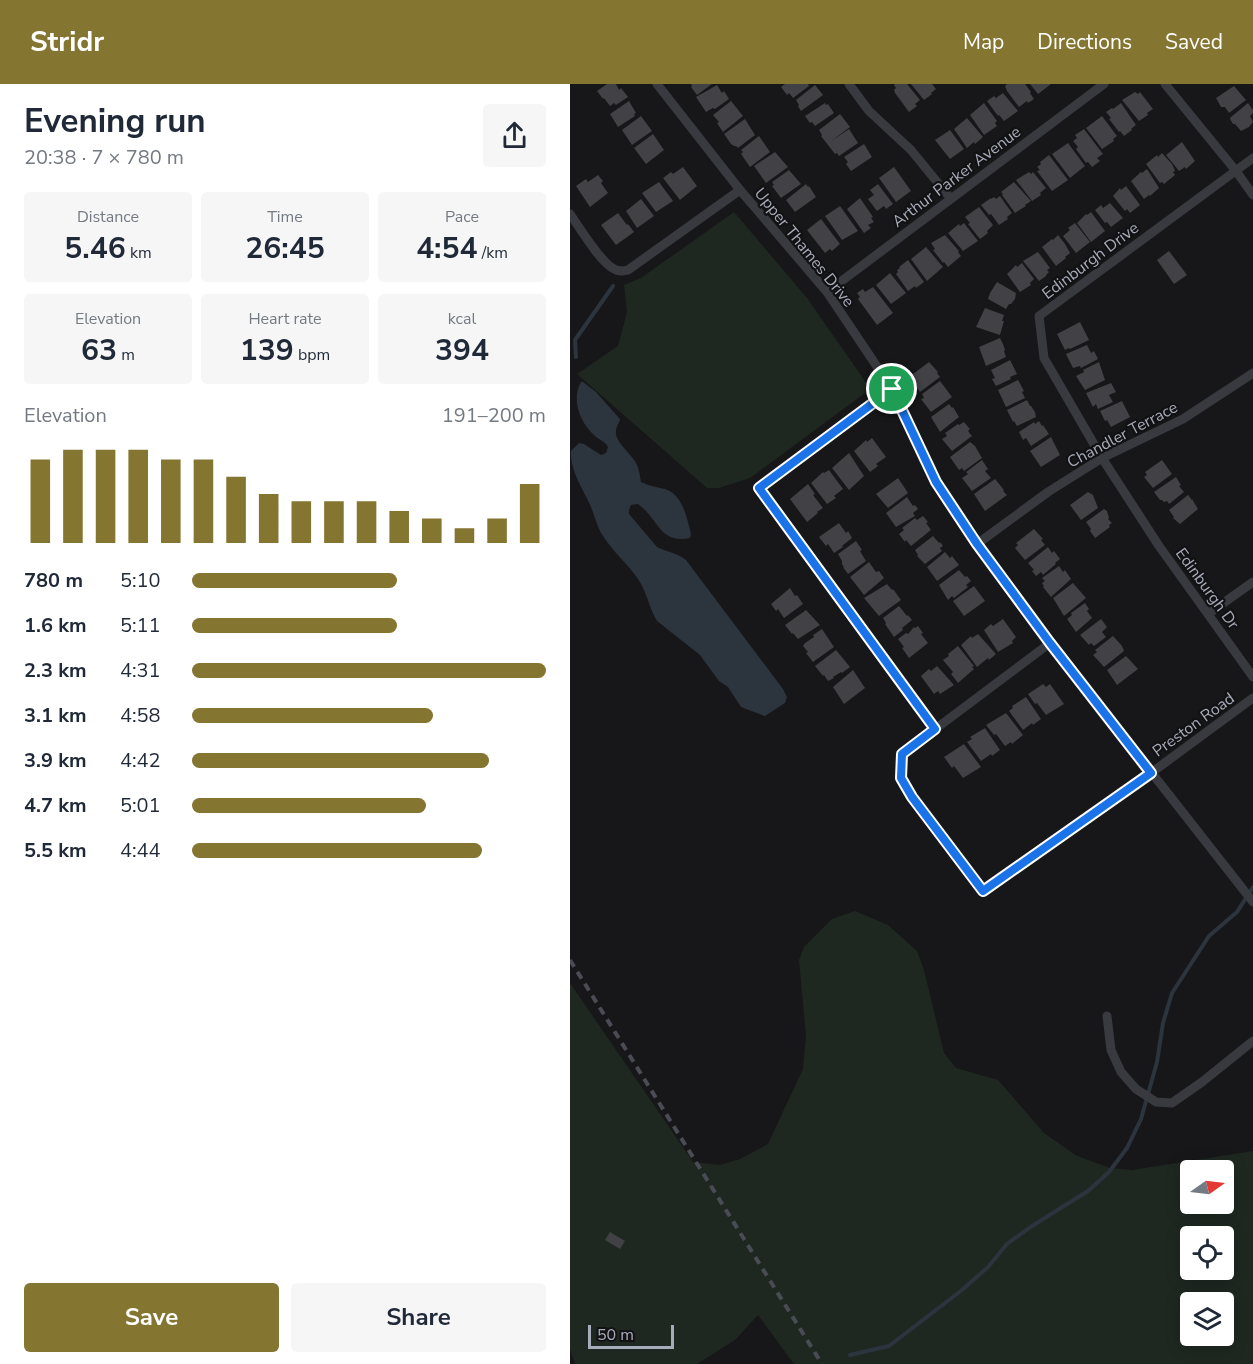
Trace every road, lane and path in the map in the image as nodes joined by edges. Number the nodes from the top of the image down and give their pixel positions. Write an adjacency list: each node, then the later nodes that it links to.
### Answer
1 (657, 84): 7 (street, Upper Thames Drive)
2 (1104, 84): 9 (street, Arthur Parker Avenue)
3 (1165, 84): 6 (street)
4 (854, 86): 9 (street)
5 (1253, 158): 6 (street, Edinburgh Drive)
6 (1236, 171): 8 (street); 14 (street, Edinburgh Drive)
7 (740, 190): 10 (street); 11 (street, Upper Thames Drive)
8 (1253, 195)
9 (951, 199): 11 (street, Arthur Parker Avenue)
10 (570, 214)
11 (827, 292): 13 (street, Upper Thames Drive)
12 (1253, 373): 14 (street, Chandler Terrace)
13 (892, 389): 15 (street, Upper Thames Drive); 22 (street)
14 (1102, 458): 15 (street, Chandler Terrace); 16 (street, Edinburgh Drive)
15 (977, 544): 19 (street, Upper Thames Drive)
16 (1159, 546): 18 (street, Edinburgh Dr)
17 (1253, 582): 18 (street)
18 (1208, 614): 20 (street, Edinburgh Dr)
19 (1050, 643): 22 (street); 23 (street, Upper Thames Drive)
20 (1253, 677)
21 (1253, 698): 23 (street, Preston Road)
22 (935, 729): 23 (street, Preston Road)
23 (1151, 773): 24 (street, Upper Thames Drive)
24 (1253, 902)
25 (1107, 1016): 26 (street)
26 (1253, 1041)

